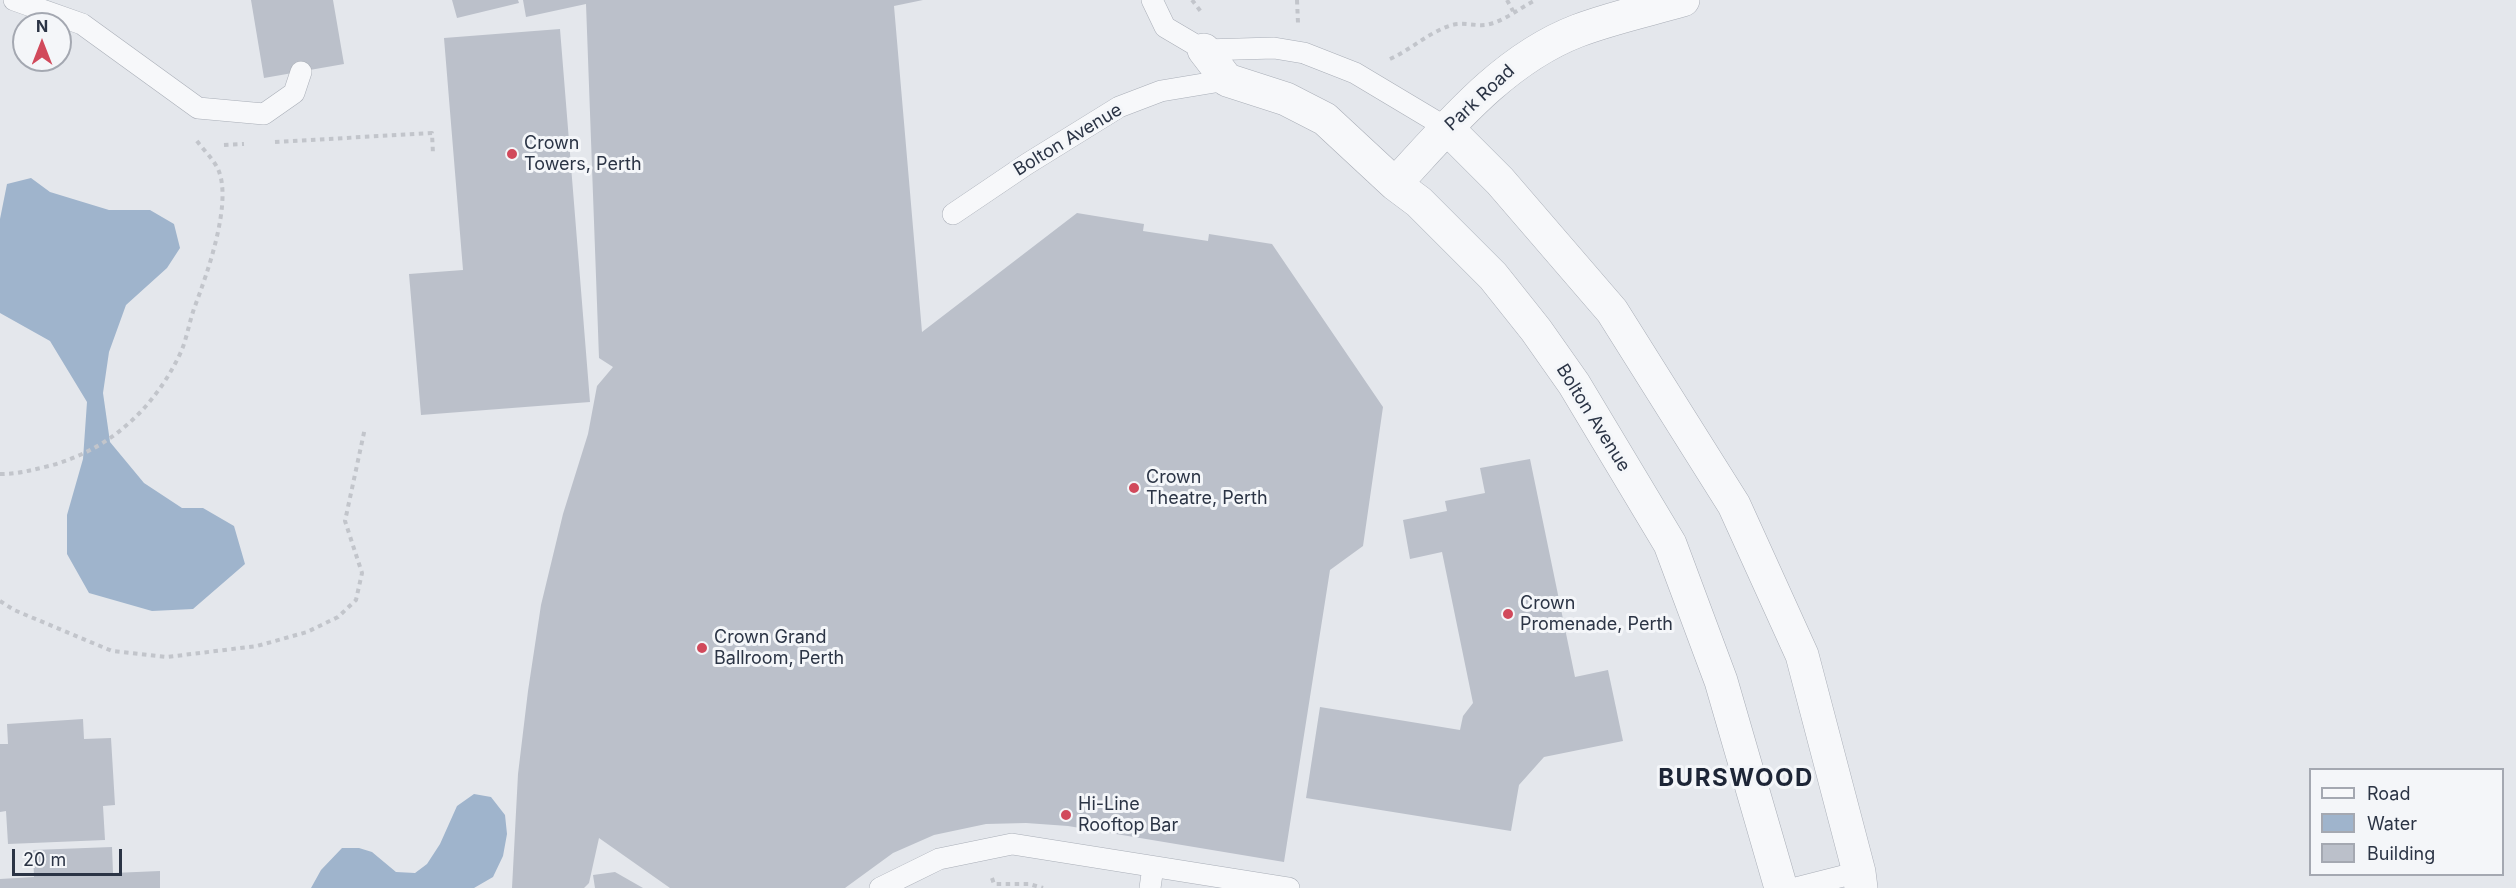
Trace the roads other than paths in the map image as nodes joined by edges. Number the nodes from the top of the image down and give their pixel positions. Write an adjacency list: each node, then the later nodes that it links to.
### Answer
1 (14, 0): 5 (lane)
2 (1152, 0): 4 (lane)
3 (1683, 0): 7 (street, Park Road)
4 (1204, 50): 6 (street); 7 (lane)
5 (301, 72)
6 (1227, 80): 8 (street, Bolton Avenue); 9 (lane, Bolton Avenue)
7 (1446, 128): 8 (street, Park Road); 11 (street)
8 (1395, 184): 15 (street, Bolton Avenue)
9 (953, 214)
10 (1153, 867): 12 (lane); 13 (lane); 14 (lane)
11 (1860, 880): 16 (lane)
12 (880, 888)
13 (1150, 888)
14 (1289, 888)
15 (1781, 888)
16 (1796, 888)

